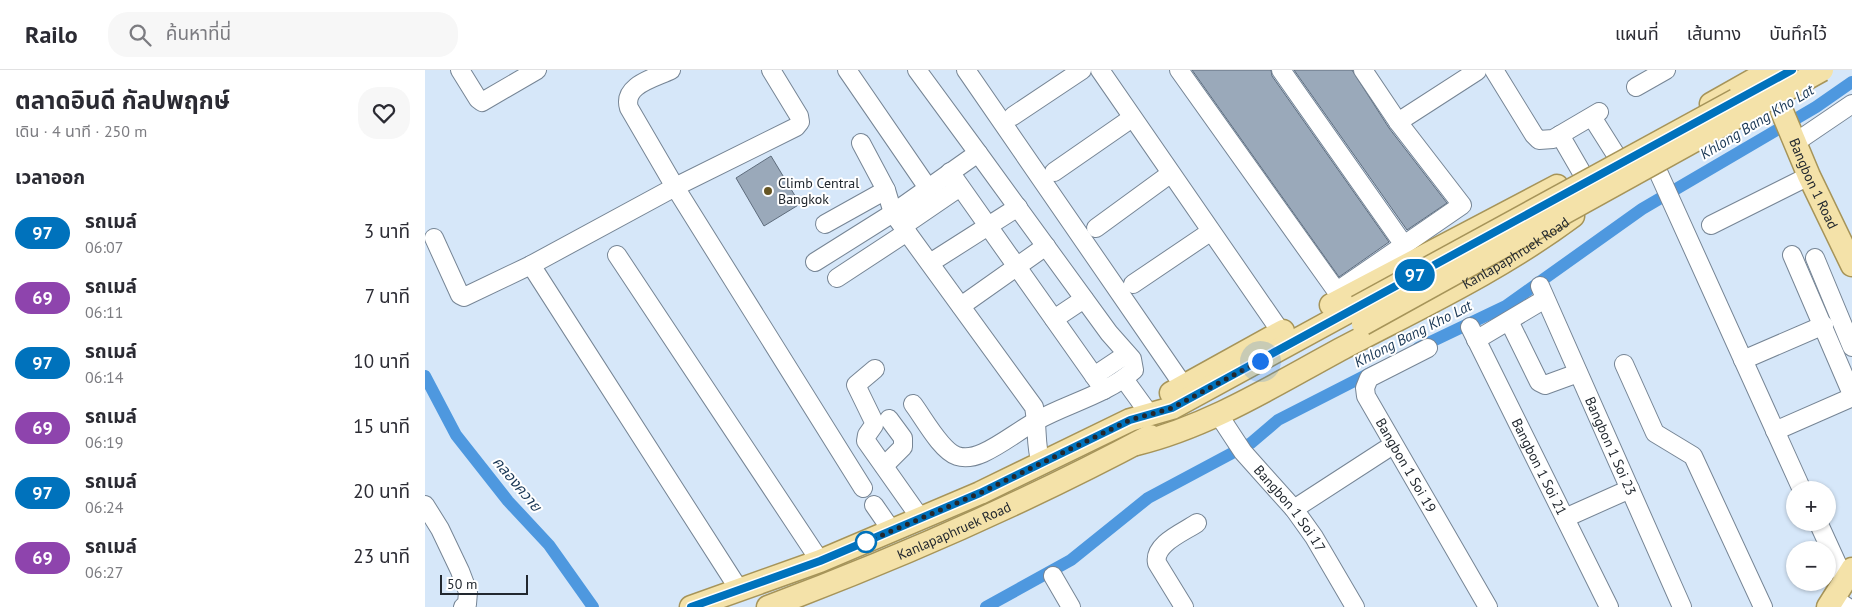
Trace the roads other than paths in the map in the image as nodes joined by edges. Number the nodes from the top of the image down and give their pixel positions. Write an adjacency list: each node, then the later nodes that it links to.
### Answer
1 (460, 70): 2 (street)
2 (537, 70)
3 (671, 70): 35 (street)
4 (771, 70): 35 (street)
5 (847, 70): 37 (street)
6 (917, 70): 27 (street)
7 (966, 70): 78 (street)
8 (1082, 70): 21 (street)
9 (1099, 70): 22 (street)
10 (1179, 70): 48 (street)
11 (1281, 70): 48 (street)
12 (1363, 70): 23 (street)
13 (1666, 70): 19 (street)
14 (1792, 70): 64 (main road, Kanlapaphruek Road, bridge)
15 (1822, 70): 64 (main road, Kanlapaphruek Road, bridge)
16 (1831, 70): 24 (main road, Kanlapaphruek Road)
17 (1486, 71): 23 (street); 25 (street)
18 (1767, 71): 24 (main road, Bangbon 1 Road); 28 (main road, Kanlapaphruek Road)
19 (1636, 88)
20 (1852, 104): 24 (street)
21 (1013, 116)
22 (1132, 118): 30 (street); 33 (street)
23 (1398, 122): 48 (street)
24 (1787, 122): 31 (main road, Kanlapaphruek Road); 34 (main road, Bangbon 1 Road)
25 (1560, 135): 28 (street); 32 (street)
26 (861, 143): 38 (street)
27 (978, 153): 29 (street); 39 (street)
28 (1615, 155): 32 (main road, Kanlapaphruek Road)
29 (950, 172): 36 (street); 37 (street)
30 (1054, 172)
31 (1658, 172): 49 (main road, Kanlapaphruek Road); 72 (street)
32 (1582, 173): 40 (main road, Kanlapaphruek Road)
33 (1170, 174): 45 (street); 46 (street)
34 (1809, 176): 43 (street); 51 (main road, Bangbon 1 Road)
35 (675, 187): 57 (street); 91 (street)
36 (960, 187): 42 (street); 44 (street)
37 (928, 188): 42 (street)
38 (885, 190): 41 (street); 42 (street)
39 (1018, 207): 44 (street); 50 (street)
40 (1511, 209): 49 (main road); 68 (main road, Kanlapaphruek Road)
41 (825, 224)
42 (901, 224): 55 (street); 56 (street); 59 (street)
43 (1711, 225)
44 (989, 227): 56 (street); 58 (street)
45 (1096, 228)
46 (1210, 232): 60 (street); 68 (street)
47 (435, 238): 57 (street)
48 (1404, 245)
49 (1531, 245): 84 (main road, Kanlapaphruek Road)
50 (1047, 246): 58 (street); 61 (street)
51 (1850, 253)
52 (617, 255): 101 (street)
53 (1793, 255): 66 (street)
54 (1815, 258): 63 (street)
55 (815, 262)
56 (930, 263): 62 (street)
57 (531, 266): 103 (street)
58 (1017, 267): 62 (street); 65 (street)
59 (837, 278)
60 (1133, 284)
61 (1084, 299): 65 (street); 71 (street)
62 (961, 306): 83 (street)
63 (1845, 308): 66 (street); 69 (street)
64 (1360, 315): 81 (main road, Kanlapaphruek Road); 86 (main road, Kanlapaphruek Road)
65 (1054, 319): 77 (street)
66 (1822, 321): 72 (street); 79 (street)
67 (1509, 322): 75 (street); 75 (street, Bangbon 1 Soi 23); 96 (street, Bangbon 1 Soi 21)
68 (1281, 332): 78 (main road, Kanlapaphruek Road)
69 (1852, 347)
70 (1427, 348): 111 (street, Bangbon 1 Soi 19)
71 (1127, 354): 76 (street); 77 (street)
72 (1743, 360): 85 (street)
73 (1624, 364): 114 (street)
74 (875, 369): 89 (street)
75 (1578, 373): 92 (street, Bangbon 1 Soi 23)
76 (1124, 379): 77 (street); 81 (street)
77 (1099, 383): 83 (street)
78 (1183, 385): 81 (main road, Kanlapaphruek Road)
79 (1852, 392): 85 (street)
80 (913, 404): 83 (street)
81 (1137, 414): 88 (main road, Kanlapaphruek Road)
82 (889, 419): 89 (street)
83 (1037, 420): 88 (street)
84 (1223, 423): 86 (main road, Kanlapaphruek Road); 95 (street, Bangbon 1 Soi 17)
85 (1775, 431): 90 (street)
86 (1136, 444): 107 (main road, Kanlapaphruek Road)
87 (1385, 450): 95 (street)
88 (1041, 464): 97 (main road, Kanlapaphruek Road)
89 (884, 466): 97 (street)
90 (1798, 481)
91 (863, 488)
92 (1630, 489): 96 (street); 113 (street, Bangbon 1 Soi 23)
93 (425, 505): 105 (street)
94 (874, 505): 99 (street)
95 (1294, 509): 110 (street, Bangbon 1 Soi 17)
96 (1565, 518): 112 (street, Bangbon 1 Soi 21)
97 (921, 519): 99 (main road, Kanlapaphruek Road)
98 (1197, 523): 109 (street)
99 (892, 531): 101 (main road, Kanlapaphruek Road)
100 (1821, 531): 104 (street)
101 (820, 561): 103 (main road, Kanlapaphruek Road)
102 (1053, 576): 108 (street)
103 (740, 591): 106 (main road, Kanlapaphruek Road)
104 (1841, 592)
105 (463, 607)
106 (691, 607)
107 (768, 607)
108 (1071, 607)
109 (1184, 607)
110 (1355, 607)
111 (1488, 607)
112 (1609, 607)
113 (1682, 607)
114 (1763, 607)

